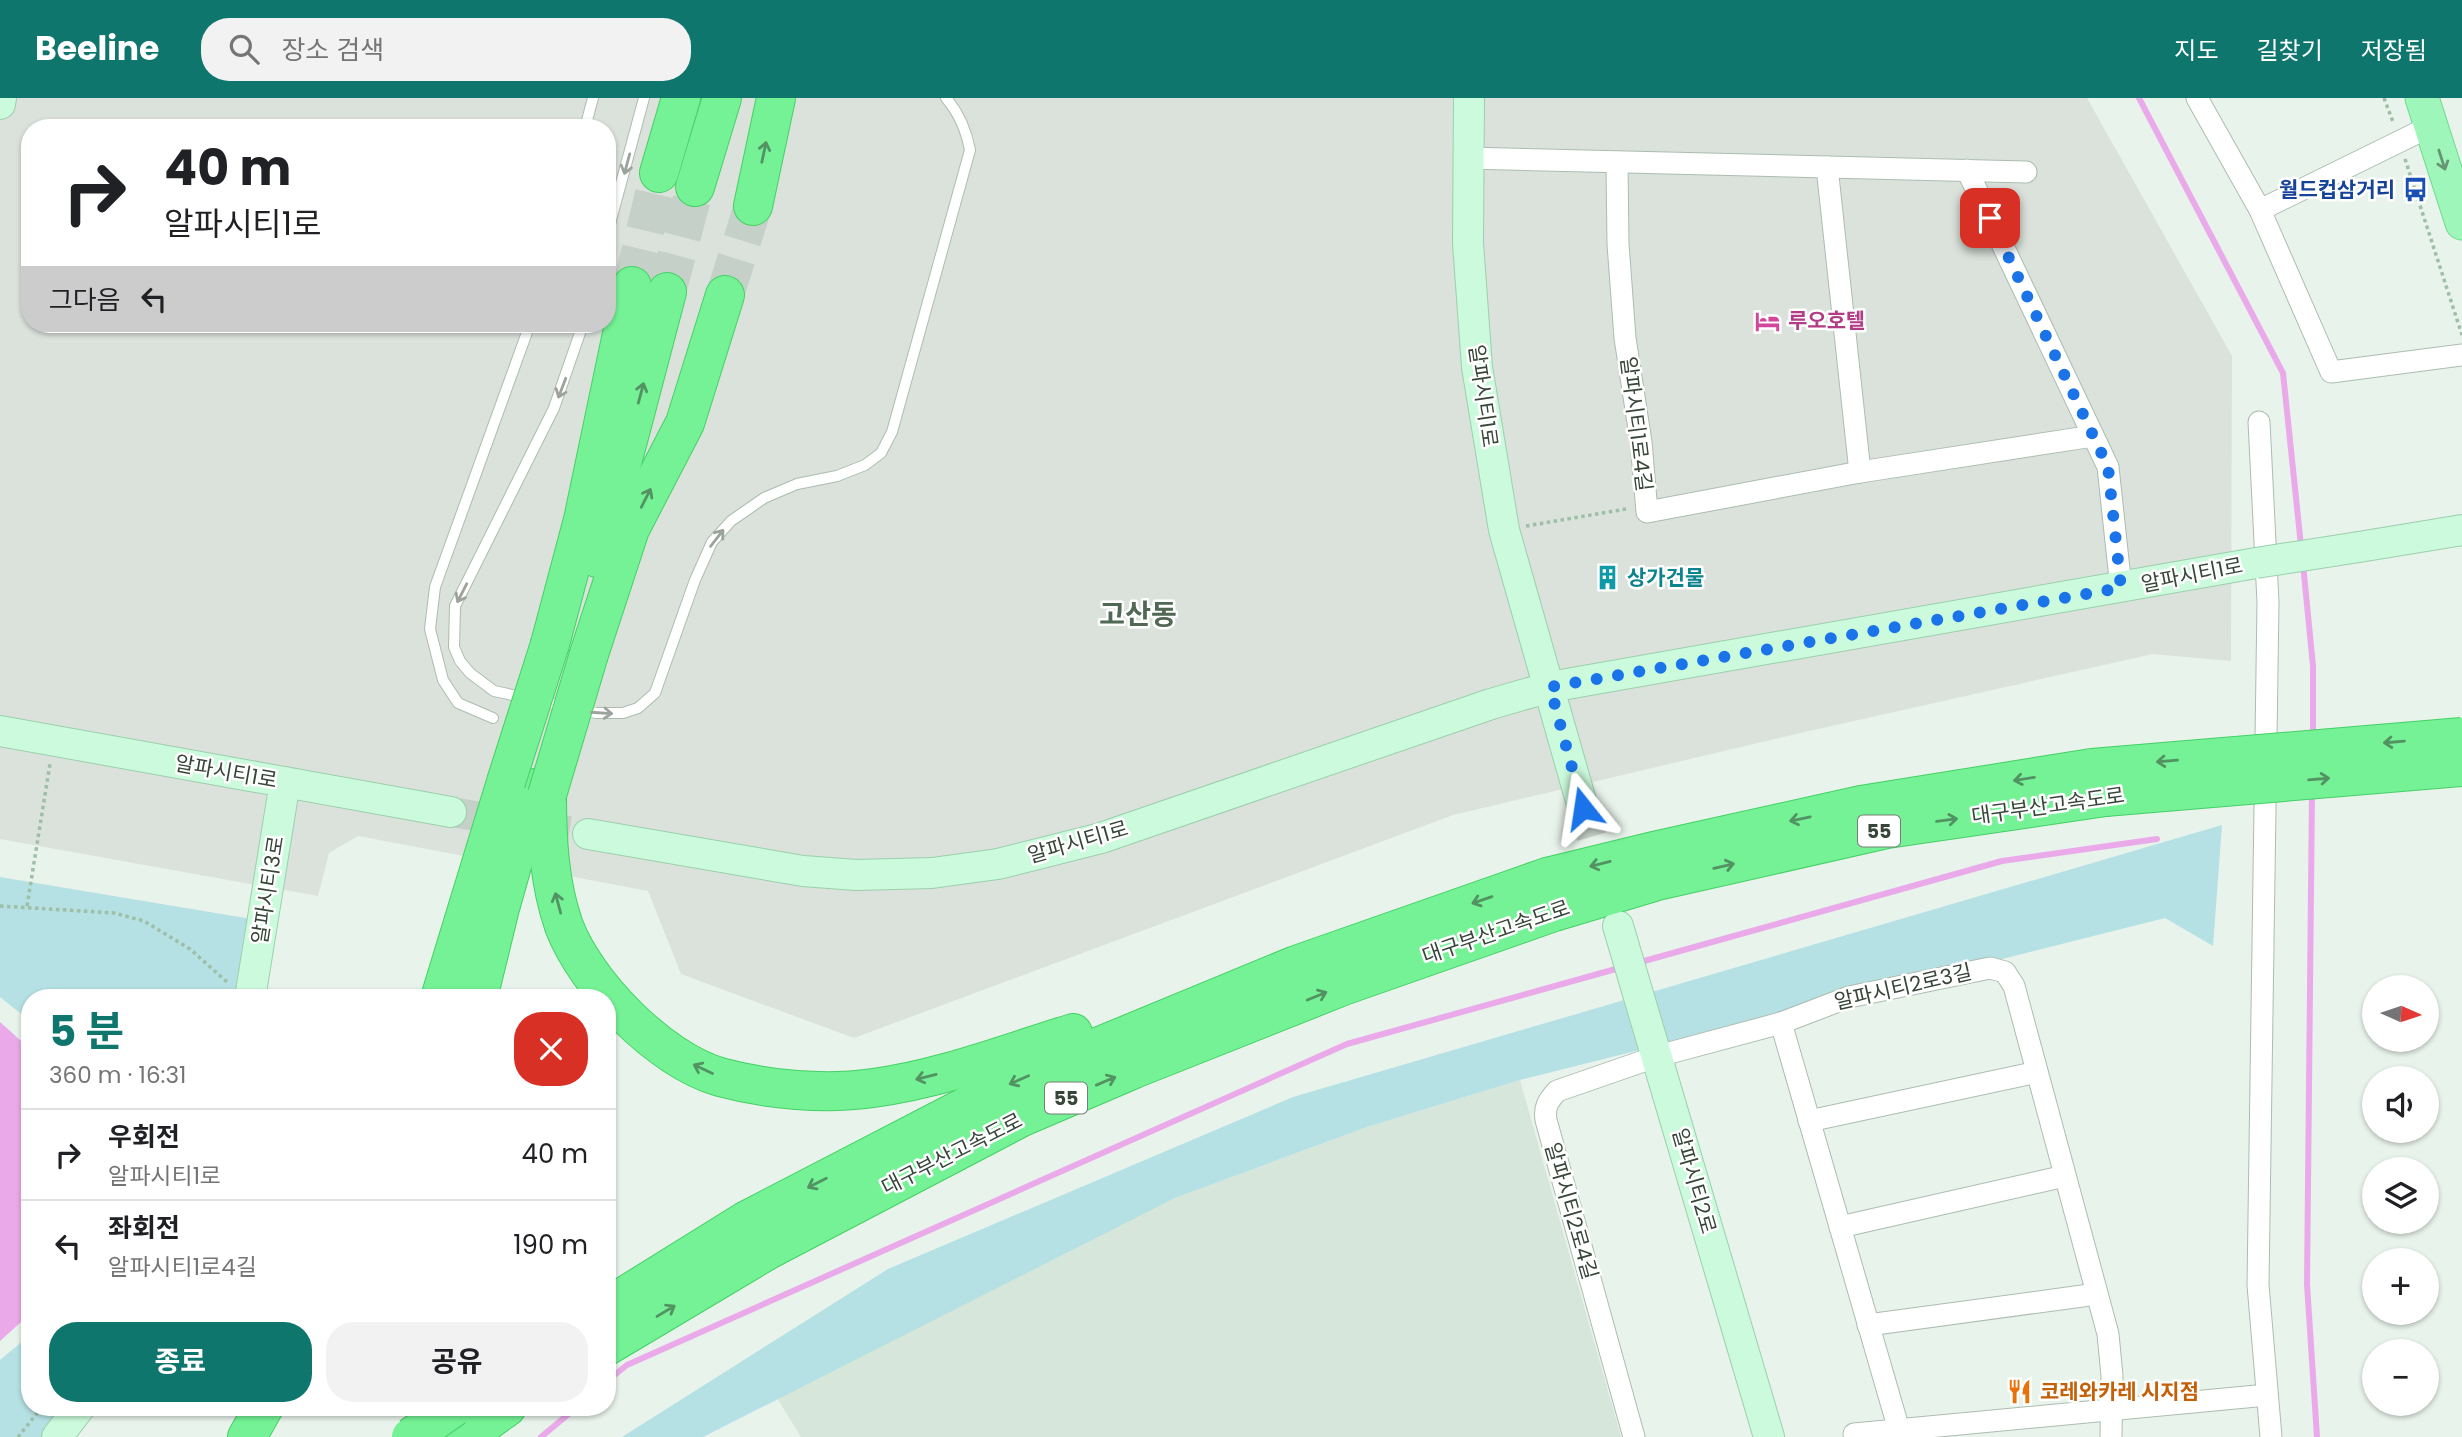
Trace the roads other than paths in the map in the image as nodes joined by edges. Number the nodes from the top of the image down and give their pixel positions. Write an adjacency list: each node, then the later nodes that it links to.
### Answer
1 (1, 98): 10 (street)
2 (593, 98): 12 (lane)
3 (645, 98): 20 (lane, one-way to 20)
4 (681, 98): 18 (highway)
5 (722, 98): 19 (highway)
6 (776, 98): 21 (highway, one-way to 6)
7 (946, 98): 27 (lane, one-way to 7)
8 (1469, 98): 13 (street, 알파시티1로)
9 (2197, 98): 22 (street)
10 (0, 104)
11 (2427, 112): 22 (street); 23 (main road, one-way to 23)
12 (587, 119)
13 (1467, 158): 14 (street); 35 (street, 알파시티1로)
14 (1617, 162): 15 (street); 31 (street, 알파시티1로4길)
15 (1827, 167): 16 (street); 31 (street)
16 (1967, 170): 17 (street); 30 (street)
17 (2026, 172)
18 (659, 173)
19 (695, 187)
20 (616, 203)
21 (753, 206)
22 (2260, 210): 28 (street)
23 (2462, 223)
24 (649, 289): 34 (highway)
25 (725, 295): 34 (highway, one-way to 25)
26 (527, 333): 36 (lane)
27 (580, 333)
28 (2462, 355)
29 (2259, 422): 64 (street)
30 (2094, 436): 31 (street, 알파시티1로4길); 33 (street)
31 (1860, 472)
32 (2462, 530): 33 (street, 알파시티1로, bridge)
33 (2121, 588): 35 (street, 알파시티1로)
34 (571, 649): 42 (highway, bridge)
35 (1550, 687): 43 (street); 45 (street, 알파시티1로)
36 (493, 718)
37 (21, 737): 40 (street, 알파시티1로)
38 (2462, 737): 41 (highway, 대구부산고속도로 / 55, one-way to 41, bridge)
39 (2462, 767): 41 (highway, 대구부산고속도로 / 55, one-way to 39, bridge)
40 (285, 782): 44 (street, 알파시티1로); 48 (street, 알파시티3로)
41 (2098, 782): 47 (highway, 대구부산고속도로 / 55, one-way to 47); 63 (highway, 대구부산고속도로 / 55, one-way to 41)
42 (526, 787): 49 (highway); 50 (highway); 51 (highway); 52 (highway, one-way to 42)
43 (1583, 808)
44 (451, 812)
45 (587, 834)
46 (1618, 926): 55 (street, 알파시티2로)
47 (1296, 965): 53 (highway, one-way to 53); 61 (highway, 대구부산고속도로 / 55, one-way to 61)
48 (251, 989)
49 (444, 989)
50 (463, 989)
51 (480, 989)
52 (603, 989)
53 (616, 1006)
54 (1781, 1023): 55 (street, 알파시티2로3길); 56 (street, 알파시티2로3길); 57 (street)
55 (1658, 1056): 79 (street, 알파시티2로4길); 80 (street, 알파시티2로)
56 (2037, 1072): 57 (street); 58 (street, 알파시티2로3길)
57 (1809, 1121): 59 (street)
58 (2065, 1176): 59 (street); 60 (street, 알파시티2로3길)
59 (1840, 1227): 62 (street)
60 (2097, 1294): 62 (street); 65 (street, 알파시티2로3길)
61 (616, 1301)
62 (1868, 1325): 72 (street)
63 (616, 1341)
64 (2267, 1395): 65 (street); 82 (street)
65 (2111, 1408): 72 (street); 81 (street, 알파시티2로3길)
66 (73, 1416): 74 (street)
67 (259, 1416): 75 (highway)
68 (437, 1416): 77 (highway)
69 (442, 1416): 76 (highway, bridge)
70 (458, 1416): 78 (highway)
71 (494, 1416): 78 (highway)
72 (1899, 1430): 73 (street)
73 (1854, 1434)
74 (57, 1437)
75 (247, 1437)
76 (411, 1437)
77 (439, 1437)
78 (463, 1437)
79 (1634, 1437)
80 (1769, 1437)
81 (2111, 1437)
82 (2271, 1437)

